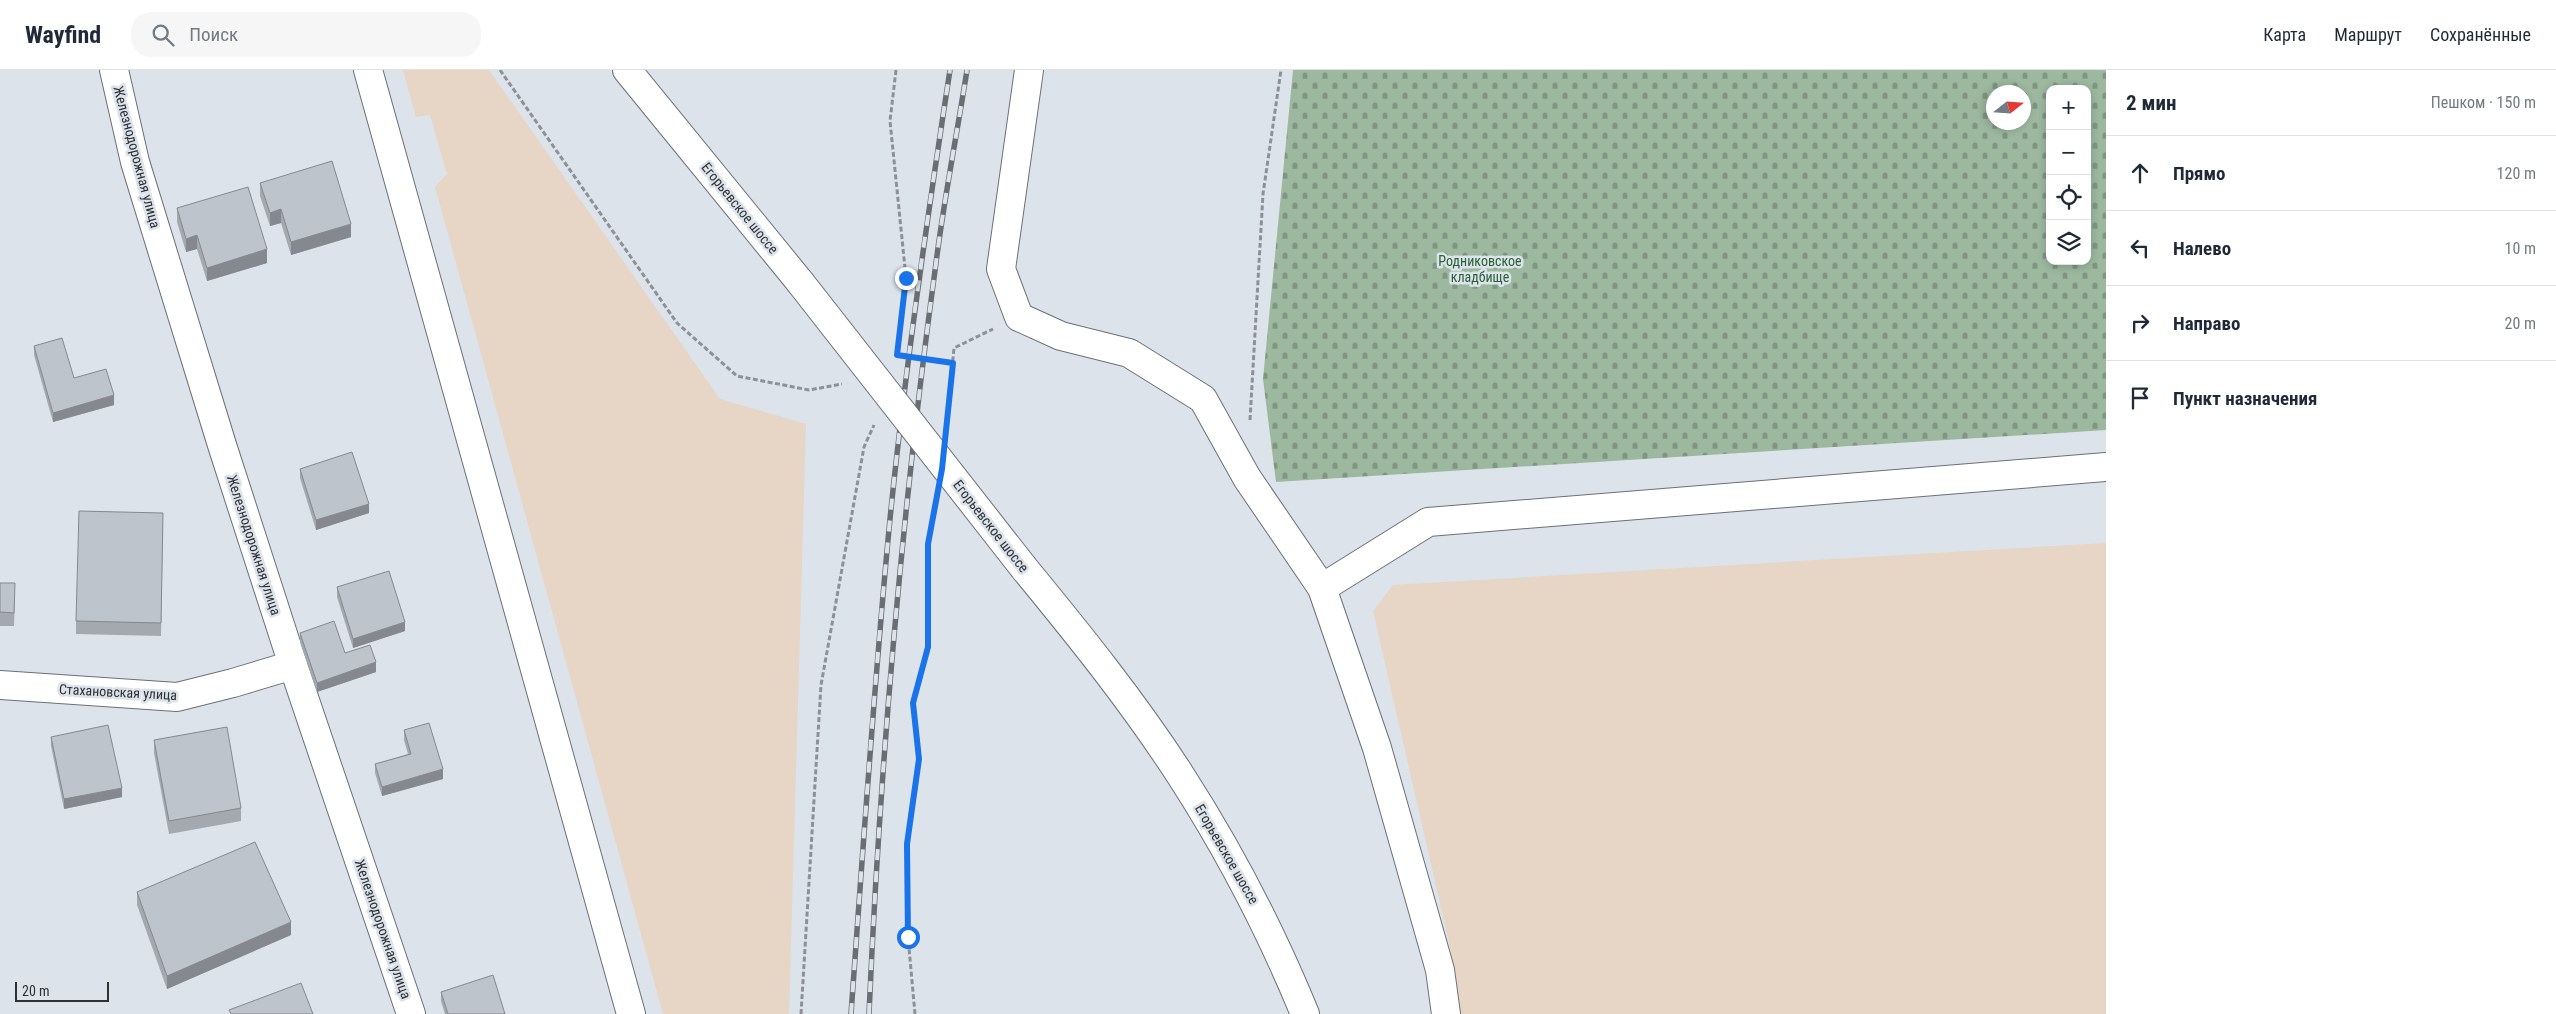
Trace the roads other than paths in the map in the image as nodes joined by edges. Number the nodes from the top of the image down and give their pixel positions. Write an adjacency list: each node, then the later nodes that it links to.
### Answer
1 (114, 70): 7 (street, Железнодорожная улица)
2 (368, 70): 10 (street)
3 (627, 70): 11 (street, Егорьевское шоссе, bridge)
4 (1029, 70): 6 (street)
5 (2106, 467): 6 (street)
6 (1322, 588): 12 (street)
7 (293, 665): 8 (street, Стахановская улица); 9 (street, Железнодорожная улица)
8 (0, 685)
9 (412, 1014)
10 (631, 1014)
11 (1305, 1014)
12 (1446, 1014)

